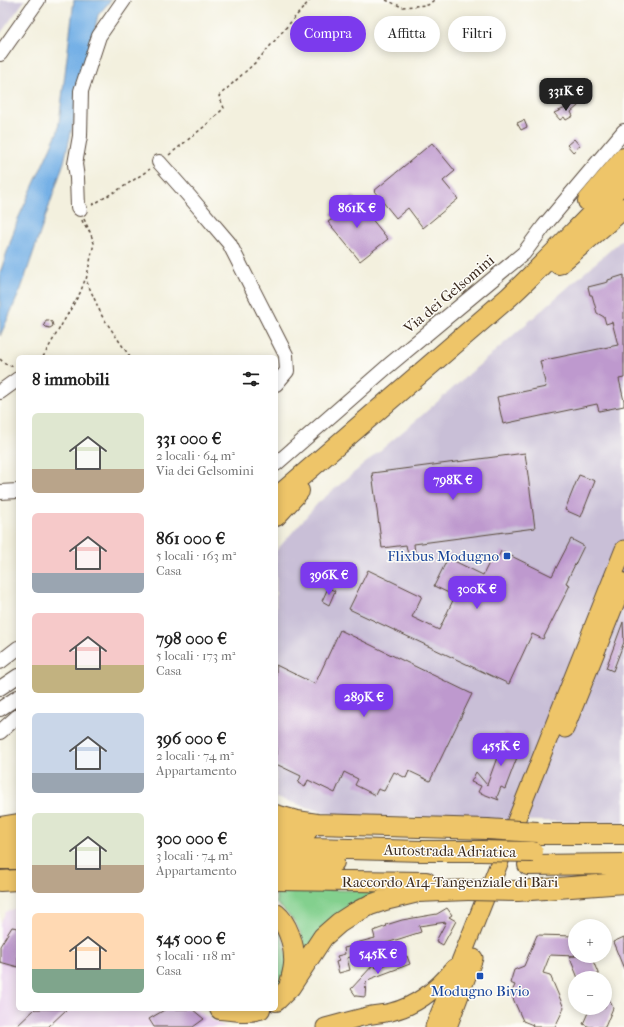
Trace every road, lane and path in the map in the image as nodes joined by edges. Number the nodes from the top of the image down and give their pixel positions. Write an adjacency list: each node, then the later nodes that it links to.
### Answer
1 (38, 0): 6 (street)
2 (124, 0): 12 (street)
3 (310, 0): 9 (path)
4 (386, 0): 5 (path)
5 (434, 0)
6 (0, 54)
7 (624, 132): 25 (street, Via dei Gelsomini)
8 (624, 158): 14 (highway)
9 (159, 162): 12 (path); 22 (street)
10 (624, 182): 14 (highway)
11 (624, 208): 16 (highway)
12 (85, 211): 13 (path); 13 (path)
13 (90, 232): 15 (path)
14 (534, 274): 16 (highway)
15 (86, 279): 17 (path); 18 (path)
16 (509, 297): 24 (highway)
17 (44, 355)
18 (129, 355)
19 (0, 359): 20 (path)
20 (16, 368)
21 (16, 380): 23 (street)
22 (278, 382)
23 (0, 392)
24 (323, 457): 28 (highway); 29 (highway)
25 (278, 462)
26 (16, 491): 27 (street)
27 (0, 492)
28 (278, 496)
29 (278, 514)
30 (624, 549): 61 (main road)
31 (624, 582): 68 (main road)
32 (16, 650): 33 (street)
33 (0, 662)
34 (16, 677): 35 (street)
35 (0, 688)
36 (16, 698): 37 (street)
37 (0, 709)
38 (16, 718): 39 (street)
39 (0, 732)
40 (278, 816): 50 (highway)
41 (16, 824): 42 (highway)
42 (0, 828): 43 (highway)
43 (16, 829)
44 (278, 831): 50 (highway, Raccordo A14-Tangenziale di Bari)
45 (624, 834): 53 (highway, Raccordo A14-Tangenziale di Bari)
46 (0, 844): 47 (highway)
47 (16, 844)
48 (278, 847): 50 (highway, Autostrada Adriatica)
49 (624, 852): 53 (highway, Autostrada Adriatica)
50 (479, 858): 53 (highway, Autostrada Adriatica); 53 (highway, Raccordo A14-Tangenziale di Bari, bridge); 53 (highway, bridge); 54 (highway, Autostrada Adriatica); 57 (highway, Raccordo A14-Tangenziale di Bari); 62 (highway)
51 (0, 859): 52 (highway)
52 (16, 859)
53 (529, 859): 55 (highway, Autostrada Adriatica); 59 (highway, Raccordo A14-Tangenziale di Bari)
54 (278, 861)
55 (624, 864)
56 (16, 880): 58 (highway)
57 (278, 880)
58 (0, 882)
59 (624, 882)
60 (278, 916): 62 (highway)
61 (461, 958): 66 (main road); 67 (main road)
62 (290, 987): 63 (highway)
63 (278, 999)
64 (240, 1011): 65 (highway)
65 (254, 1011)
66 (338, 1026)
67 (434, 1027)
68 (448, 1027)

